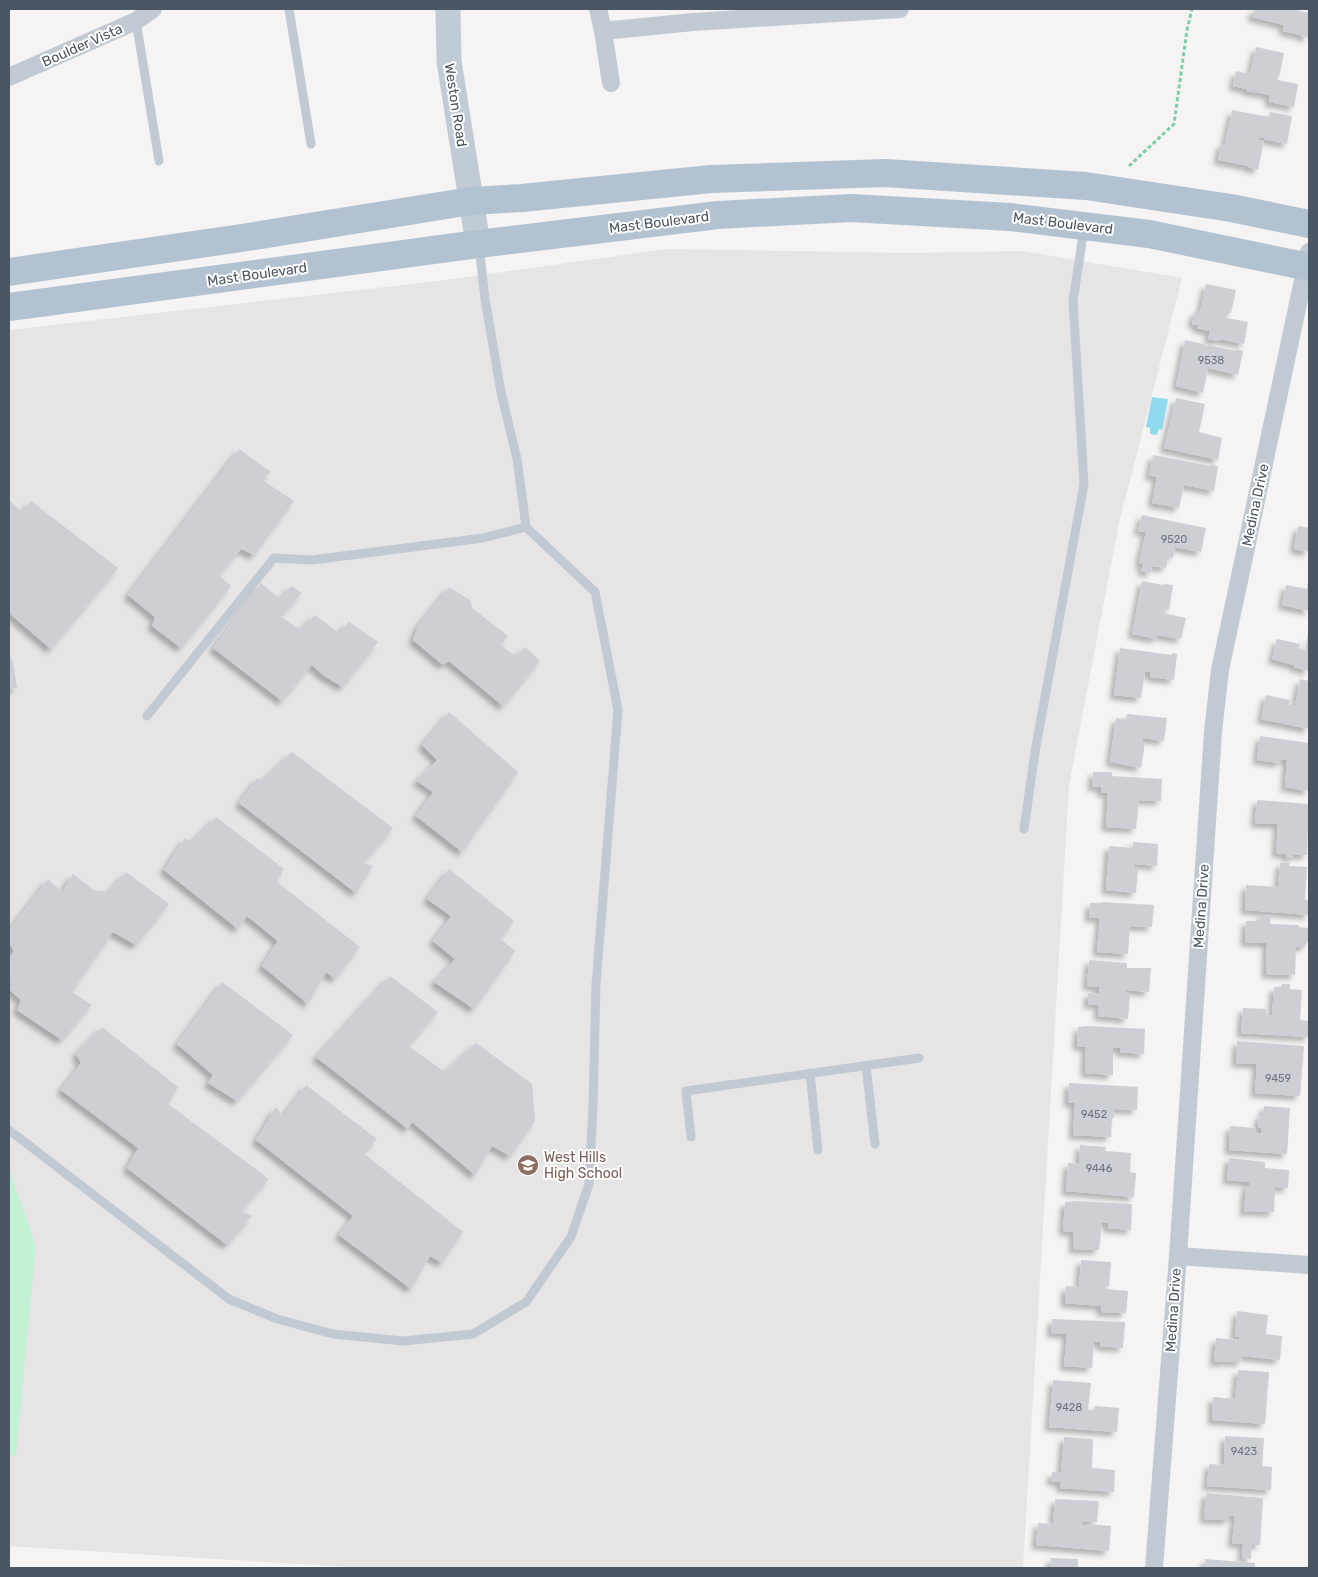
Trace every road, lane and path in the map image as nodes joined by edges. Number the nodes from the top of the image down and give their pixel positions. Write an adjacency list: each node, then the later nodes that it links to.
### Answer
1 (153, 9): 9 (street, Boulder Vista)
2 (289, 9): 13 (lane)
3 (448, 9): 16 (street, Weston Road)
4 (598, 9): 10 (street)
5 (900, 9): 7 (street)
6 (1192, 9): 15 (path)
7 (849, 10): 8 (street)
8 (692, 15): 10 (street)
9 (136, 21): 11 (street, Boulder Vista); 14 (lane)
10 (603, 31): 12 (street)
11 (9, 77)
12 (611, 83)
13 (311, 144)
14 (158, 161)
15 (1129, 166)
16 (471, 201): 17 (main road); 19 (street, Weston Road); 21 (main road)
17 (1309, 224)
18 (1084, 226): 19 (main road, Mast Boulevard); 20 (main road, Mast Boulevard); 25 (lane)
19 (478, 244): 22 (main road, Mast Boulevard); 23 (lane)
20 (1308, 261): 33 (street, Medina Drive)
21 (9, 272)
22 (9, 307)
23 (526, 527): 24 (lane); 29 (lane)
24 (147, 716)
25 (1024, 829)
26 (919, 1058): 27 (lane)
27 (866, 1066): 28 (lane); 31 (lane)
28 (810, 1073): 30 (lane); 32 (lane)
29 (9, 1130)
30 (691, 1137)
31 (875, 1144)
32 (818, 1150)
33 (1178, 1256): 34 (street); 35 (street, Medina Drive)
34 (1309, 1265)
35 (1154, 1568)

